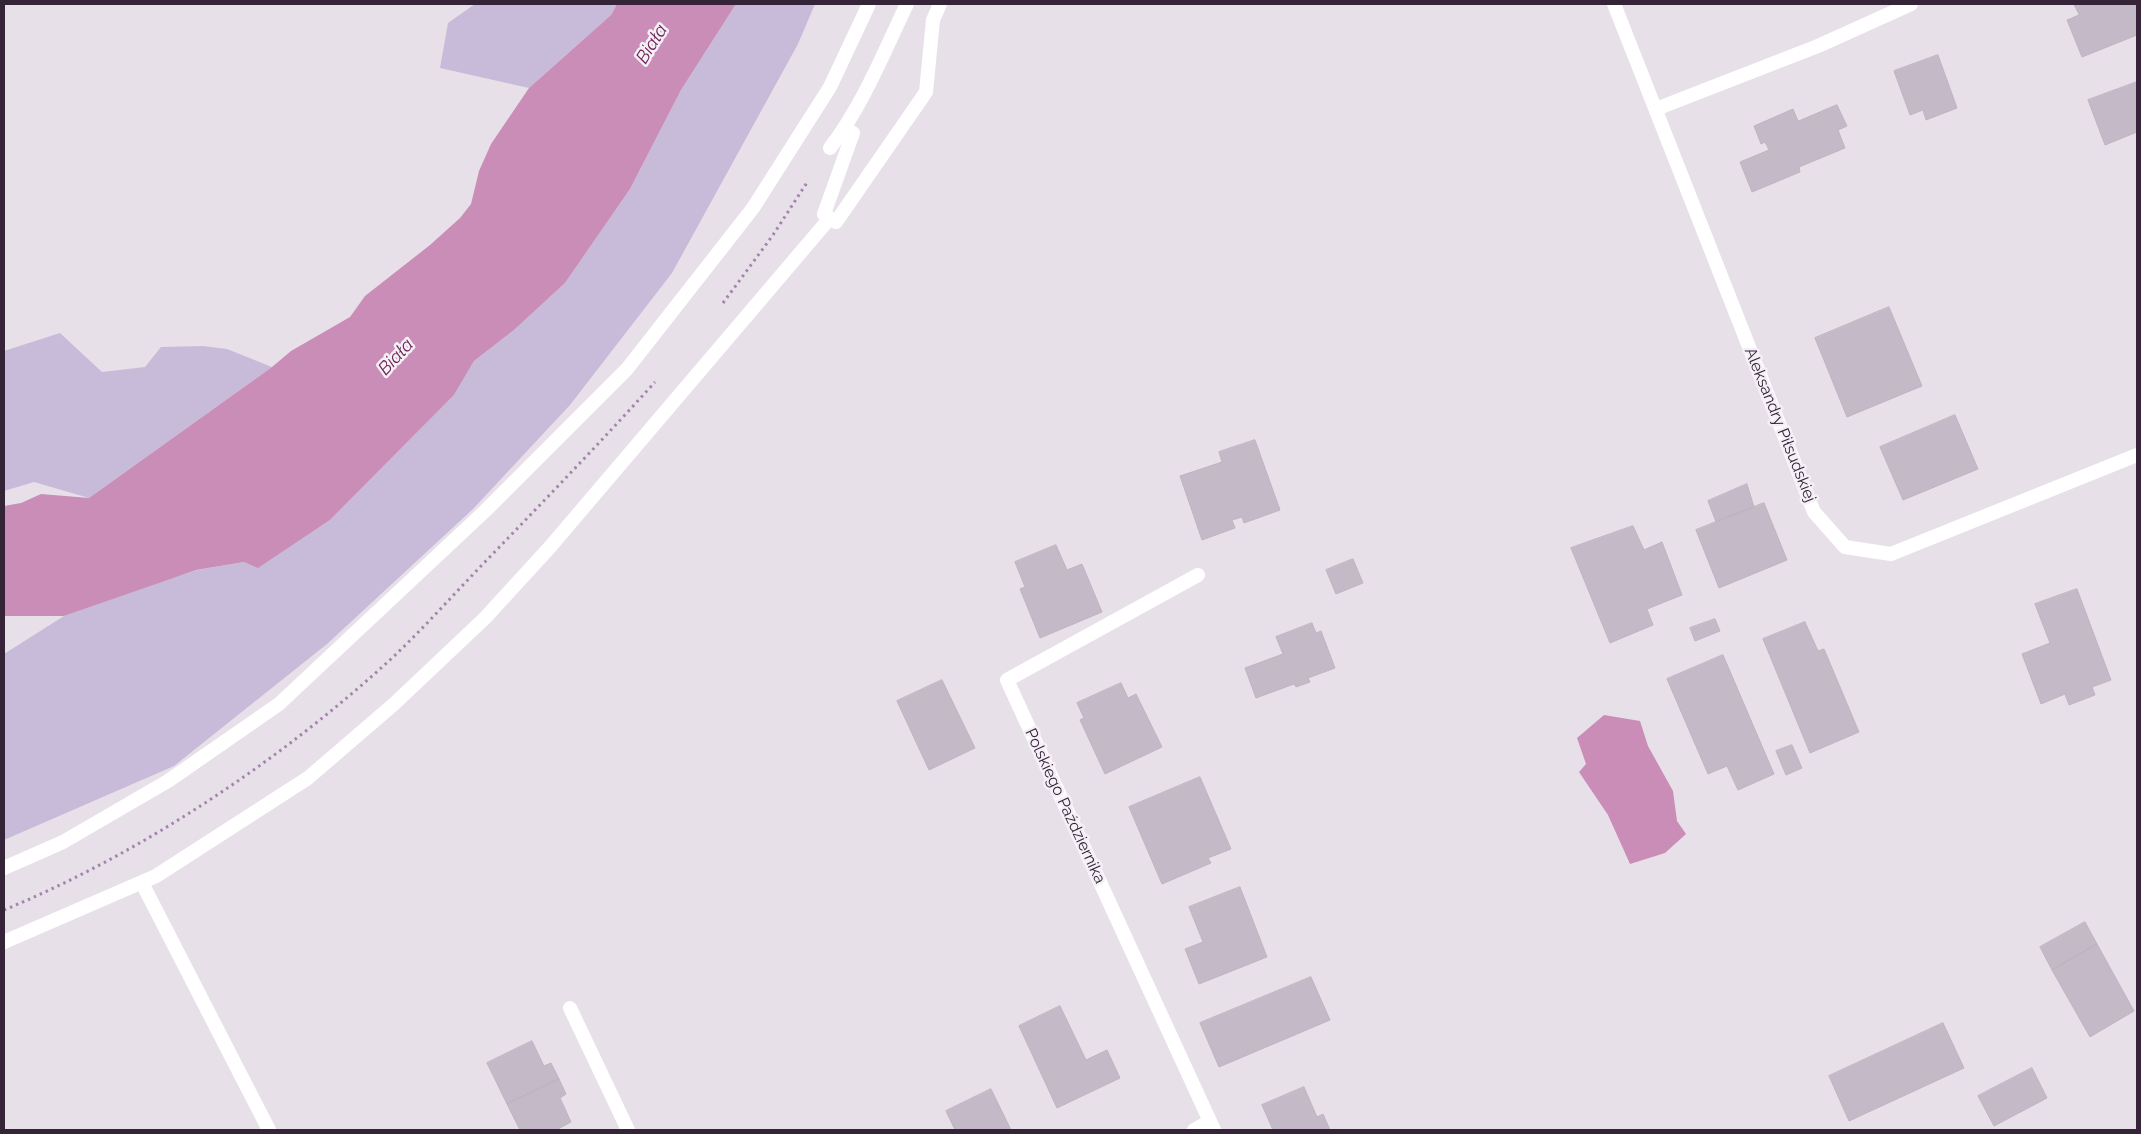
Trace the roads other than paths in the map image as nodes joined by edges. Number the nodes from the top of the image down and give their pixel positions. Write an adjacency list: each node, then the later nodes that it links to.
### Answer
1 (869, 4): 12 (street)
2 (907, 4): 7 (street)
3 (940, 4): 9 (street)
4 (1614, 4): 6 (street, Aleksandry Piłsudskiej)
5 (1911, 4): 6 (street)
6 (1656, 109): 10 (street, Aleksandry Piłsudskiej)
7 (844, 129): 8 (street); 9 (street)
8 (830, 148)
9 (830, 218): 13 (street)
10 (2137, 455)
11 (1198, 575): 16 (street, Polskiego Października)
12 (4, 868)
13 (142, 883): 14 (street); 17 (street)
14 (4, 942)
15 (570, 1008): 18 (street)
16 (1212, 1126): 19 (street)
17 (269, 1130)
18 (628, 1130)
19 (1194, 1130)

